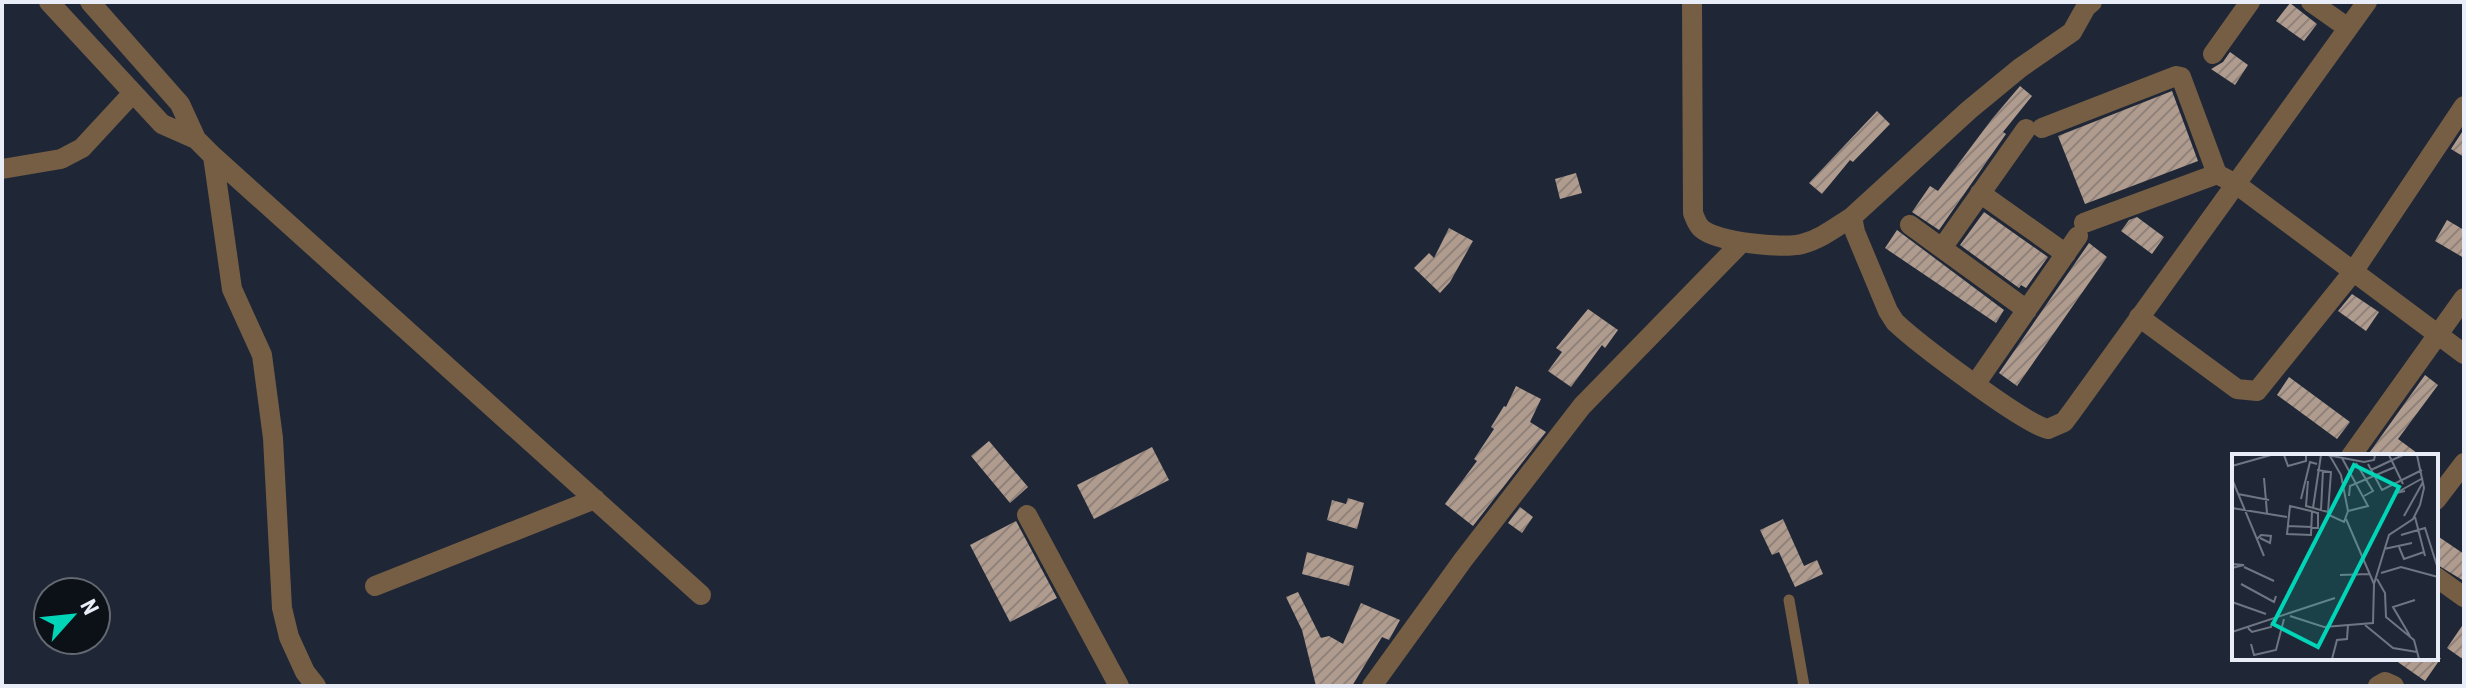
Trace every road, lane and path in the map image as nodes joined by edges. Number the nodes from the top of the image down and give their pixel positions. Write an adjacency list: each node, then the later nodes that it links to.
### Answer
1 (49, 2): 10 (street)
2 (90, 2): 12 (street)
3 (1692, 2): 20 (street)
4 (2092, 2): 18 (street)
5 (2250, 2): 9 (street)
6 (2311, 2): 8 (street)
7 (2367, 2): 8 (street)
8 (2348, 28): 16 (street)
9 (2213, 54)
10 (132, 94): 12 (street); 14 (street)
11 (2464, 106): 23 (street)
12 (196, 139): 13 (street)
13 (213, 156): 33 (street); 40 (street)
14 (2, 169)
15 (2217, 174): 16 (street); 17 (street); 22 (street)
16 (2236, 184): 23 (street); 26 (street)
17 (1980, 193): 21 (street); 22 (street)
18 (1852, 217): 20 (street); 29 (street)
19 (1910, 225): 21 (street)
20 (1748, 242): 42 (street)
21 (1942, 248): 25 (street)
22 (2066, 254): 25 (street)
23 (2353, 272): 26 (street); 27 (street)
24 (2464, 298): 27 (street)
25 (2027, 310): 29 (street)
26 (2139, 317): 29 (street)
27 (2438, 335): 28 (street); 30 (street)
28 (2464, 354)
29 (1976, 383)
30 (2352, 454)
31 (2464, 463): 32 (street)
32 (2438, 497)
33 (595, 499): 36 (street); 37 (street)
34 (1027, 515): 41 (street)
35 (2438, 578): 38 (street)
36 (375, 586)
37 (701, 595)
38 (2464, 597)
39 (1789, 600): 43 (lane)
40 (316, 686)
41 (1119, 686)
42 (1372, 686)
43 (1804, 686)
44 (2378, 686): 45 (street)
45 (2394, 686)

